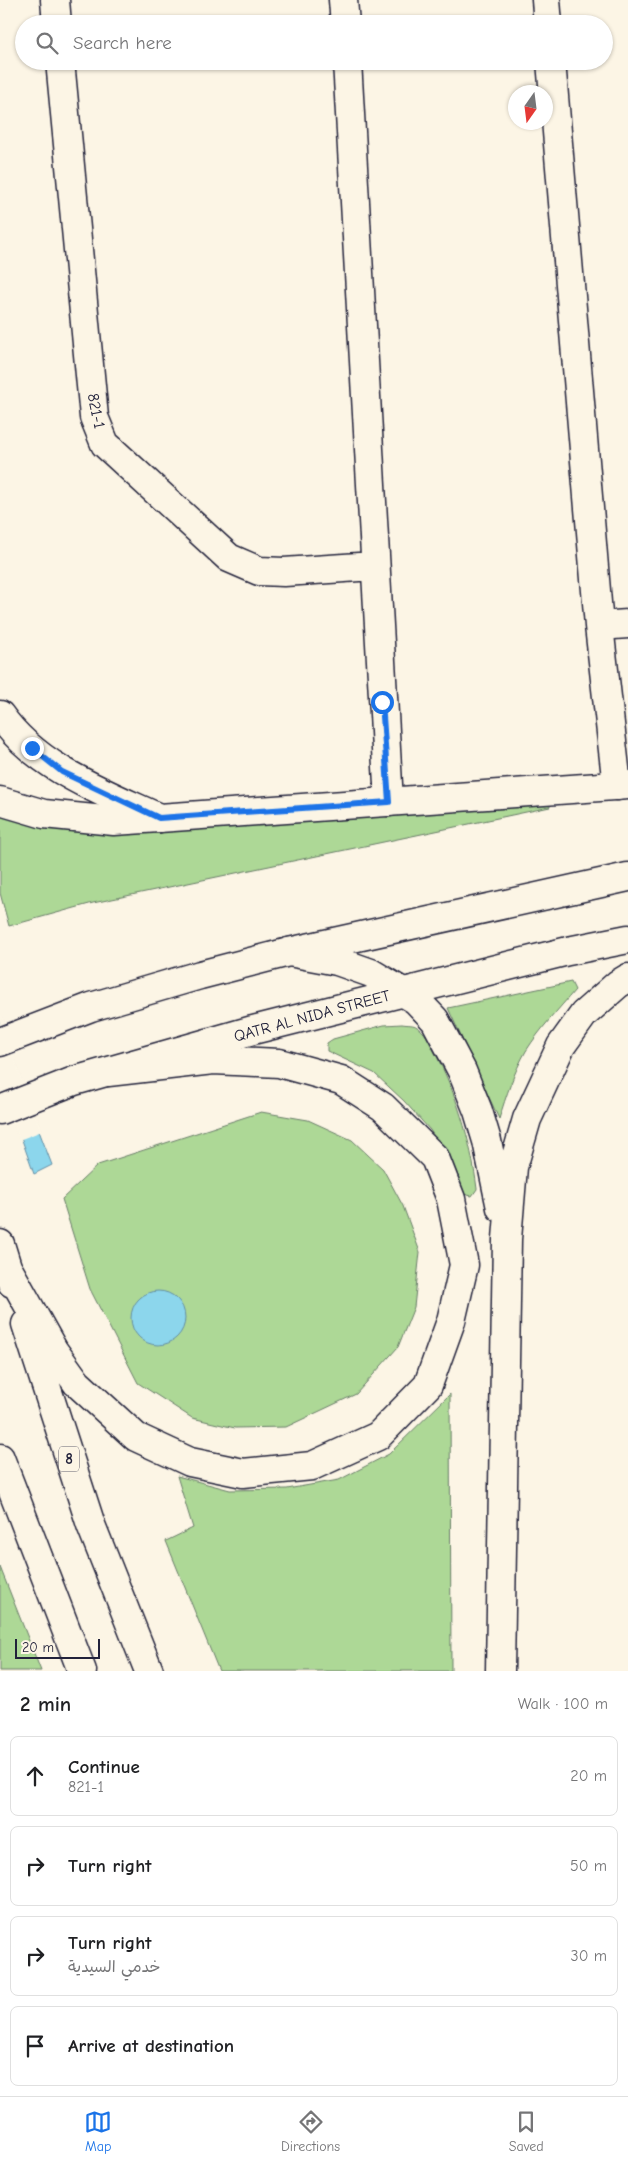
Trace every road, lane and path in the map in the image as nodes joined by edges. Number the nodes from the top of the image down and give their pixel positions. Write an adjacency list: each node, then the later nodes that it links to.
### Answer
1 (55, 0): 4 (main road)
2 (343, 0): 5 (main road)
3 (546, 0): 6 (main road)
4 (56, 15)
5 (344, 15)
6 (547, 15)
7 (61, 70): 10 (main road, 821-1)
8 (346, 70): 10 (main road)
9 (552, 70): 12 (main road)
10 (374, 566): 16 (main road)
11 (628, 624): 12 (main road)
12 (599, 626): 14 (main road)
13 (0, 715): 17 (main road)
14 (622, 786): 16 (main road)
15 (0, 801): 17 (main road)
16 (389, 802): 17 (main road)
17 (159, 818)
18 (628, 877): 20 (main road)
19 (628, 939): 22 (main road, QATR AL NIDA STREET)
20 (289, 952): 22 (main road); 23 (main road)
21 (628, 978): 26 (main road)
22 (402, 992): 24 (main road, QATR AL NIDA STREET); 26 (main road)
23 (0, 1042)
24 (108, 1072): 25 (main road, QATR AL NIDA STREET); 27 (main road)
25 (0, 1110)
26 (507, 1239): 31 (main road)
27 (3, 1255): 30 (main road, 8)
28 (0, 1458): 29 (main road)
29 (82, 1671)
30 (149, 1671)
31 (500, 1671)

